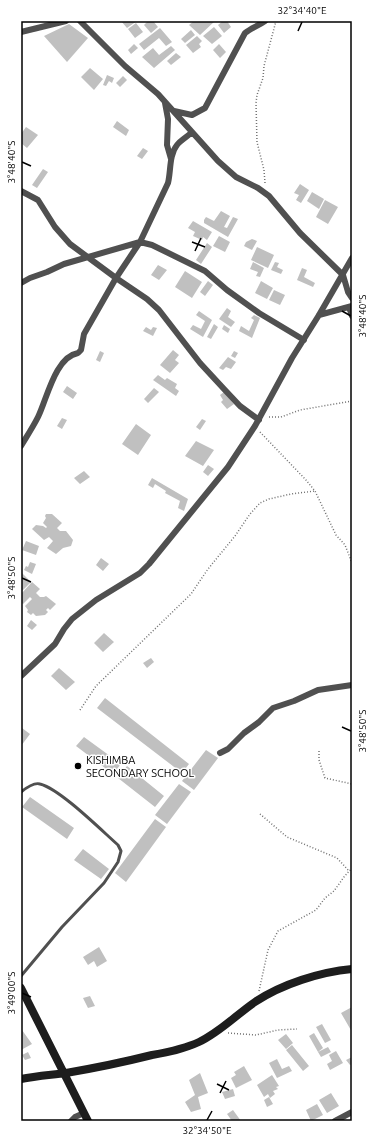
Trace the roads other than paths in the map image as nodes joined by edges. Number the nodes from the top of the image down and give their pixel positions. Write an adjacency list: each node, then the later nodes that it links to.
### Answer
1 (66, 21): 4 (street)
2 (80, 21): 6 (street)
3 (265, 21): 7 (street)
4 (50, 23): 5 (street)
5 (21, 32)
6 (162, 98): 7 (street); 9 (street)
7 (174, 111): 8 (street)
8 (192, 133): 9 (street); 14 (street)
9 (171, 162): 11 (street)
10 (21, 192): 12 (street)
11 (140, 242): 12 (street); 15 (street); 21 (street)
12 (90, 258): 15 (street); 16 (street)
13 (352, 258): 14 (street)
14 (342, 275): 17 (street); 19 (street)
15 (116, 278): 22 (street); 23 (street)
16 (21, 283)
17 (352, 298)
18 (351, 307): 19 (street); 20 (street)
19 (320, 315): 21 (street)
20 (352, 316)
21 (304, 340): 22 (street)
22 (260, 417): 24 (street)
23 (21, 446)
24 (21, 676)
25 (352, 685): 26 (street)
26 (220, 752)
27 (21, 792): 29 (lane)
28 (352, 969): 32 (street)
29 (21, 976)
30 (21, 988): 32 (street)
31 (21, 1073): 33 (street)
32 (65, 1073): 33 (street); 36 (street)
33 (31, 1077): 34 (street)
34 (21, 1079)
35 (352, 1112): 39 (street)
36 (84, 1113): 37 (street); 38 (street)
37 (71, 1121)
38 (88, 1121)
39 (335, 1121)

